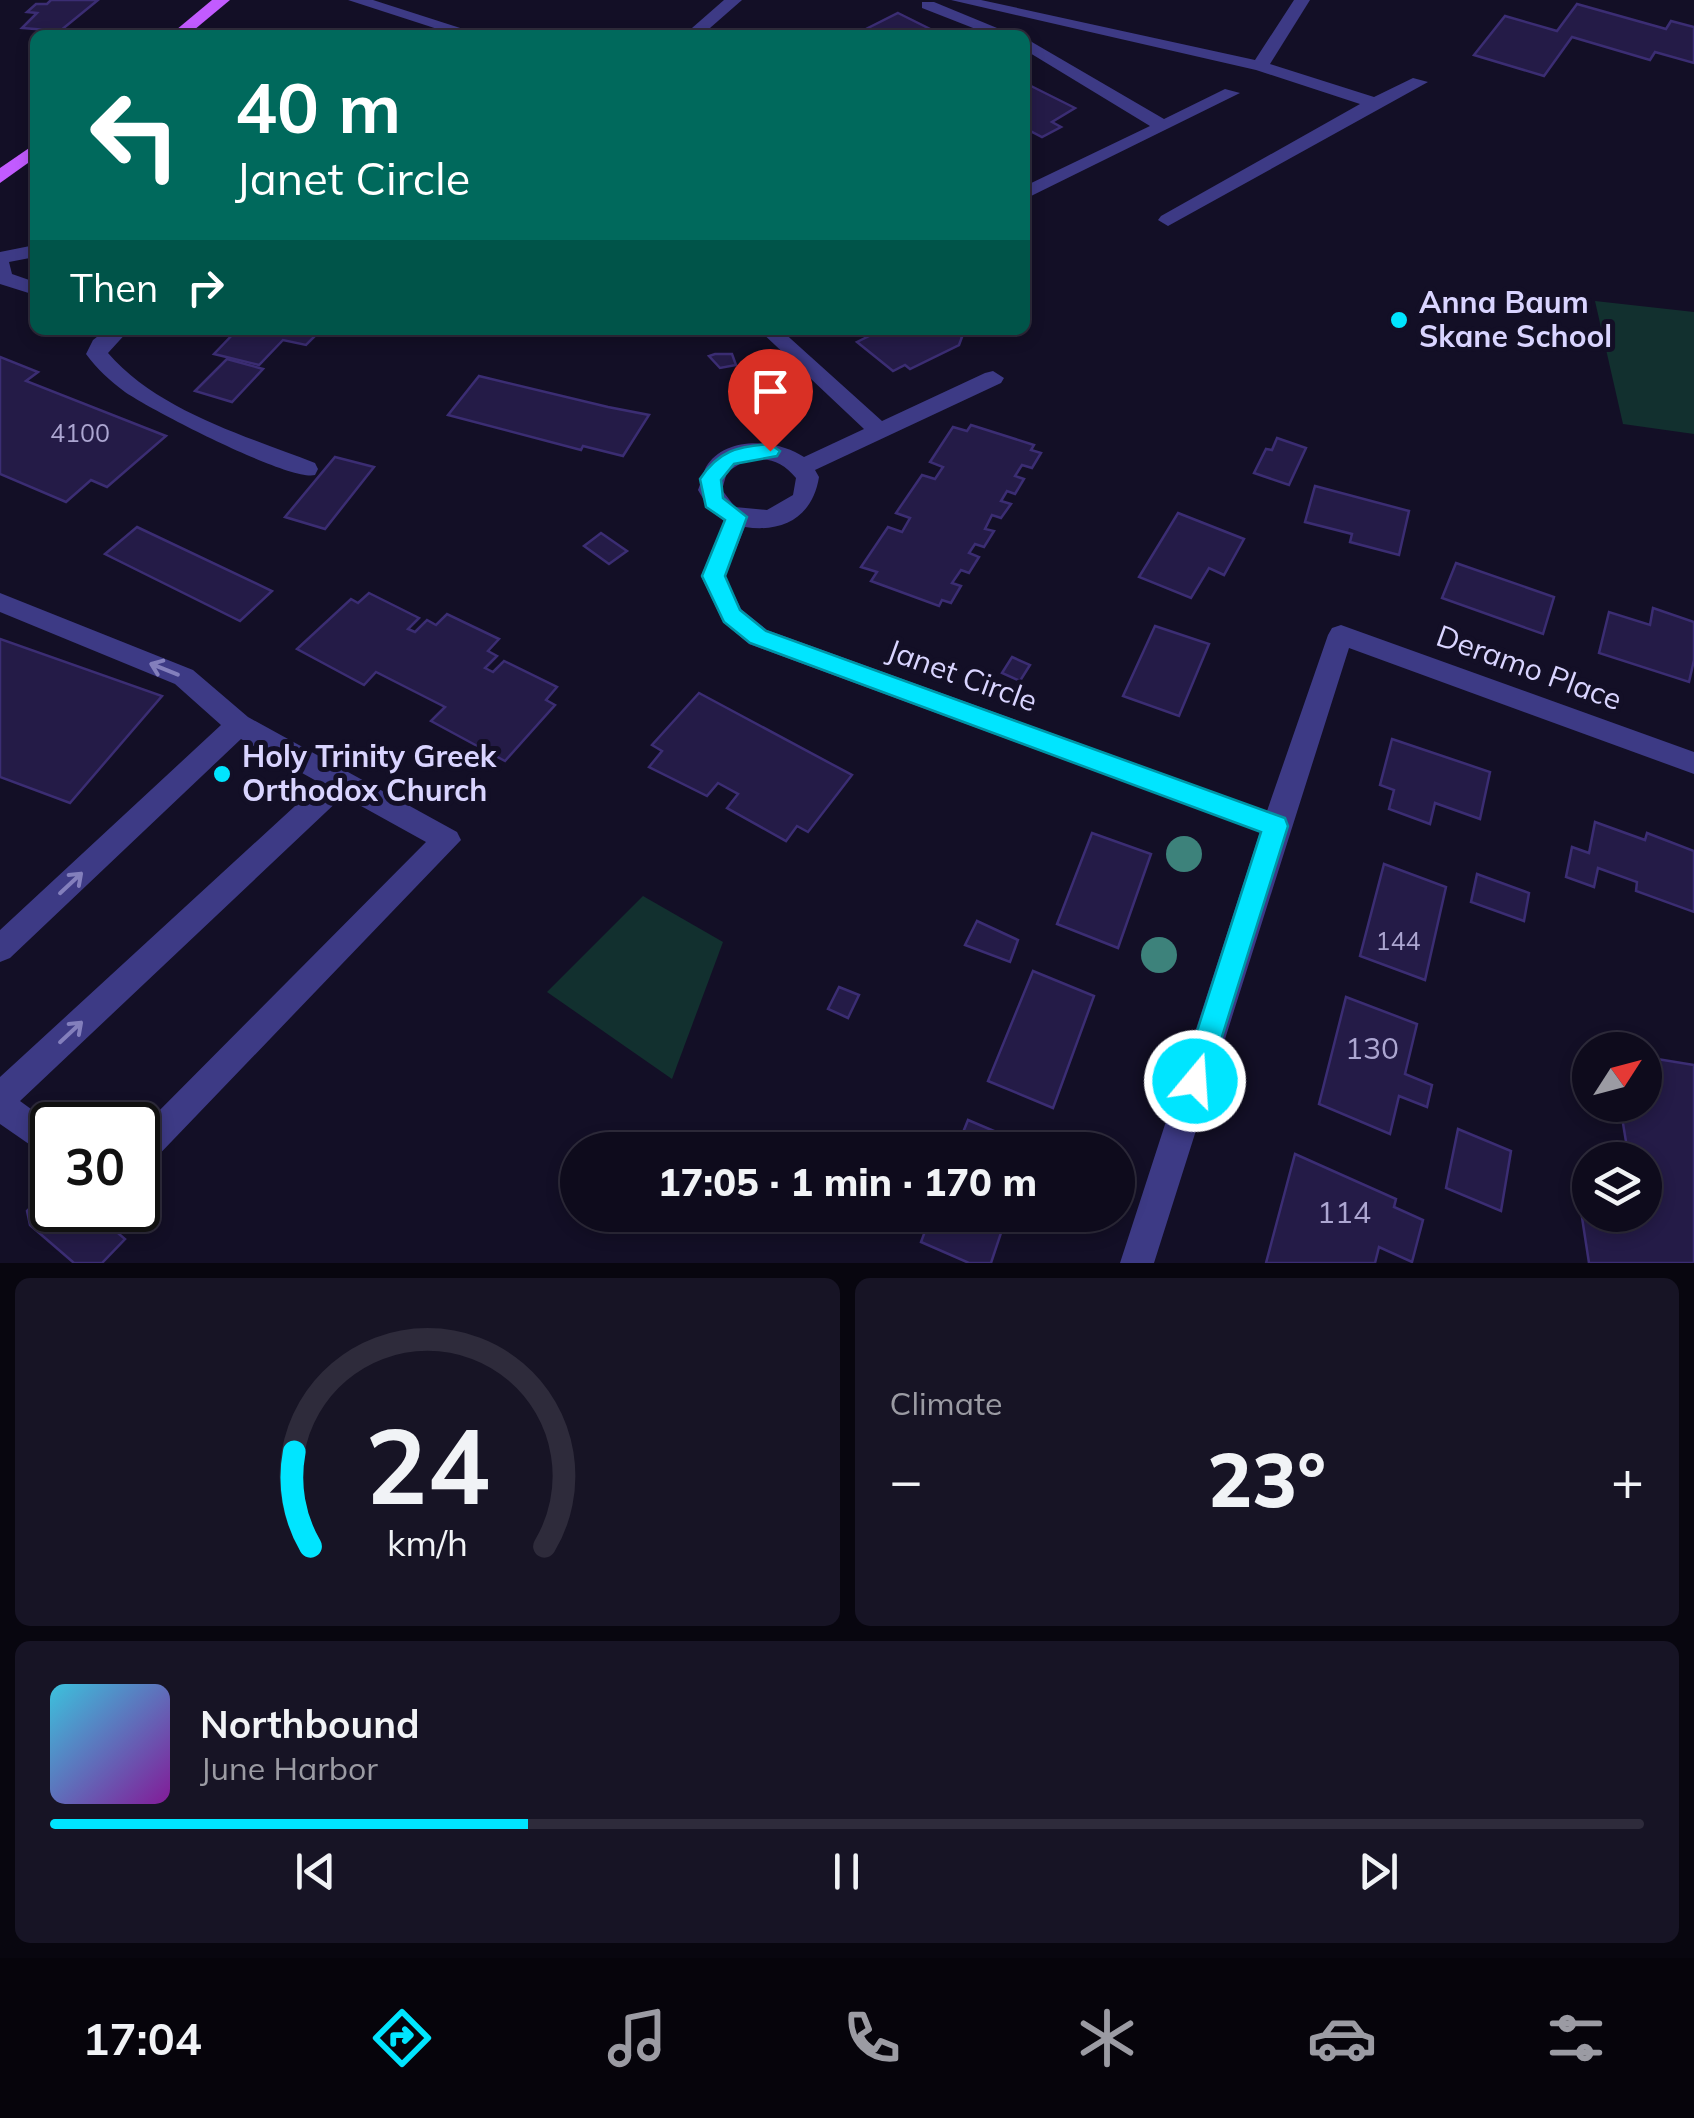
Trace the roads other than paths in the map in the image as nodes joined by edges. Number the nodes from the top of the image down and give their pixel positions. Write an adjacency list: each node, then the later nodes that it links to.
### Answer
1 (222, 0): 7 (main road)
2 (356, 0): 8 (street)
3 (734, 0): 9 (street)
4 (960, 0): 12 (street)
5 (1302, 0): 12 (street)
6 (928, 5): 10 (street)
7 (184, 30)
8 (457, 30)
9 (698, 30)
10 (993, 30)
11 (1030, 46): 16 (street)
12 (1260, 66): 15 (street)
13 (1419, 82): 15 (street)
14 (1231, 93): 16 (street)
15 (1374, 102): 20 (street)
16 (1163, 126): 19 (street)
17 (30, 153): 18 (main road)
18 (0, 176)
19 (1030, 188)
20 (1168, 220)
21 (30, 252): 22 (street)
22 (0, 261): 23 (street)
23 (30, 286)
24 (113, 335): 29 (street)
25 (774, 335): 27 (street)
26 (993, 378): 27 (street)
27 (878, 431): 28 (street)
28 (802, 467): 30 (street); 30 (street)
29 (307, 469)
30 (737, 517): 35 (street, Janet Circle)
31 (0, 602): 32 (street, one-way to 31)
32 (239, 725): 34 (street); 36 (street, one-way to 32)
33 (1694, 763): 35 (street, Deramo Place)
34 (341, 781): 37 (street, one-way to 34); 39 (street)
35 (1276, 826): 40 (street)
36 (0, 949)
37 (0, 1102): 38 (street)
38 (30, 1126)
39 (160, 1132)
40 (1137, 1263)

